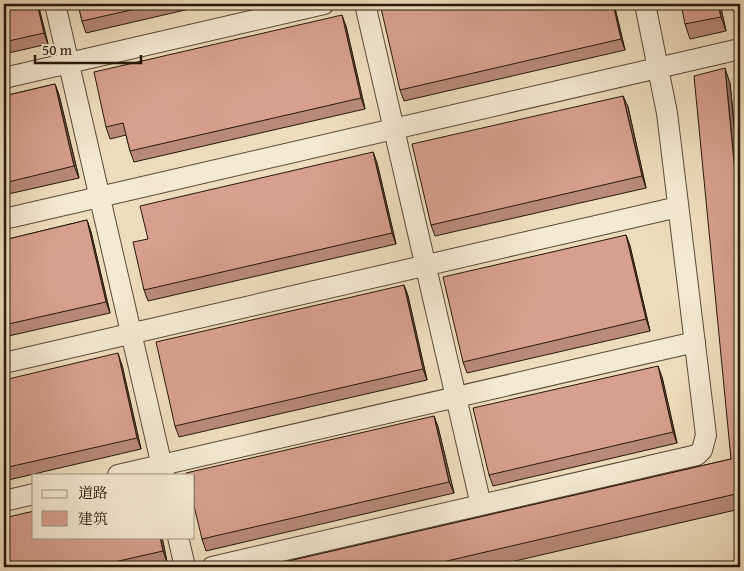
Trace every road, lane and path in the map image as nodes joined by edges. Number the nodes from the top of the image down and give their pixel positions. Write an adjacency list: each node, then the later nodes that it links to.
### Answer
1 (55, 4): 6 (lane)
2 (324, 4): 6 (lane)
3 (365, 4): 9 (lane)
4 (645, 4): 7 (lane)
5 (740, 49): 7 (lane)
6 (68, 63): 8 (lane); 10 (lane)
7 (658, 68): 9 (lane); 11 (lane)
8 (4, 78)
9 (394, 129): 10 (lane); 13 (lane)
10 (100, 197): 12 (lane); 14 (lane)
11 (678, 207): 13 (lane); 15 (lane)
12 (4, 219)
13 (425, 265): 14 (lane); 17 (lane)
14 (131, 333): 16 (lane); 18 (lane)
15 (695, 342): 17 (lane); 22 (lane)
16 (4, 362)
17 (456, 397): 18 (lane); 22 (lane)
18 (162, 470): 19 (lane)
19 (127, 474)
20 (32, 494): 21 (lane)
21 (4, 501)
22 (481, 505): 25 (lane)
23 (178, 538): 24 (lane)
24 (185, 567)
25 (212, 567)

